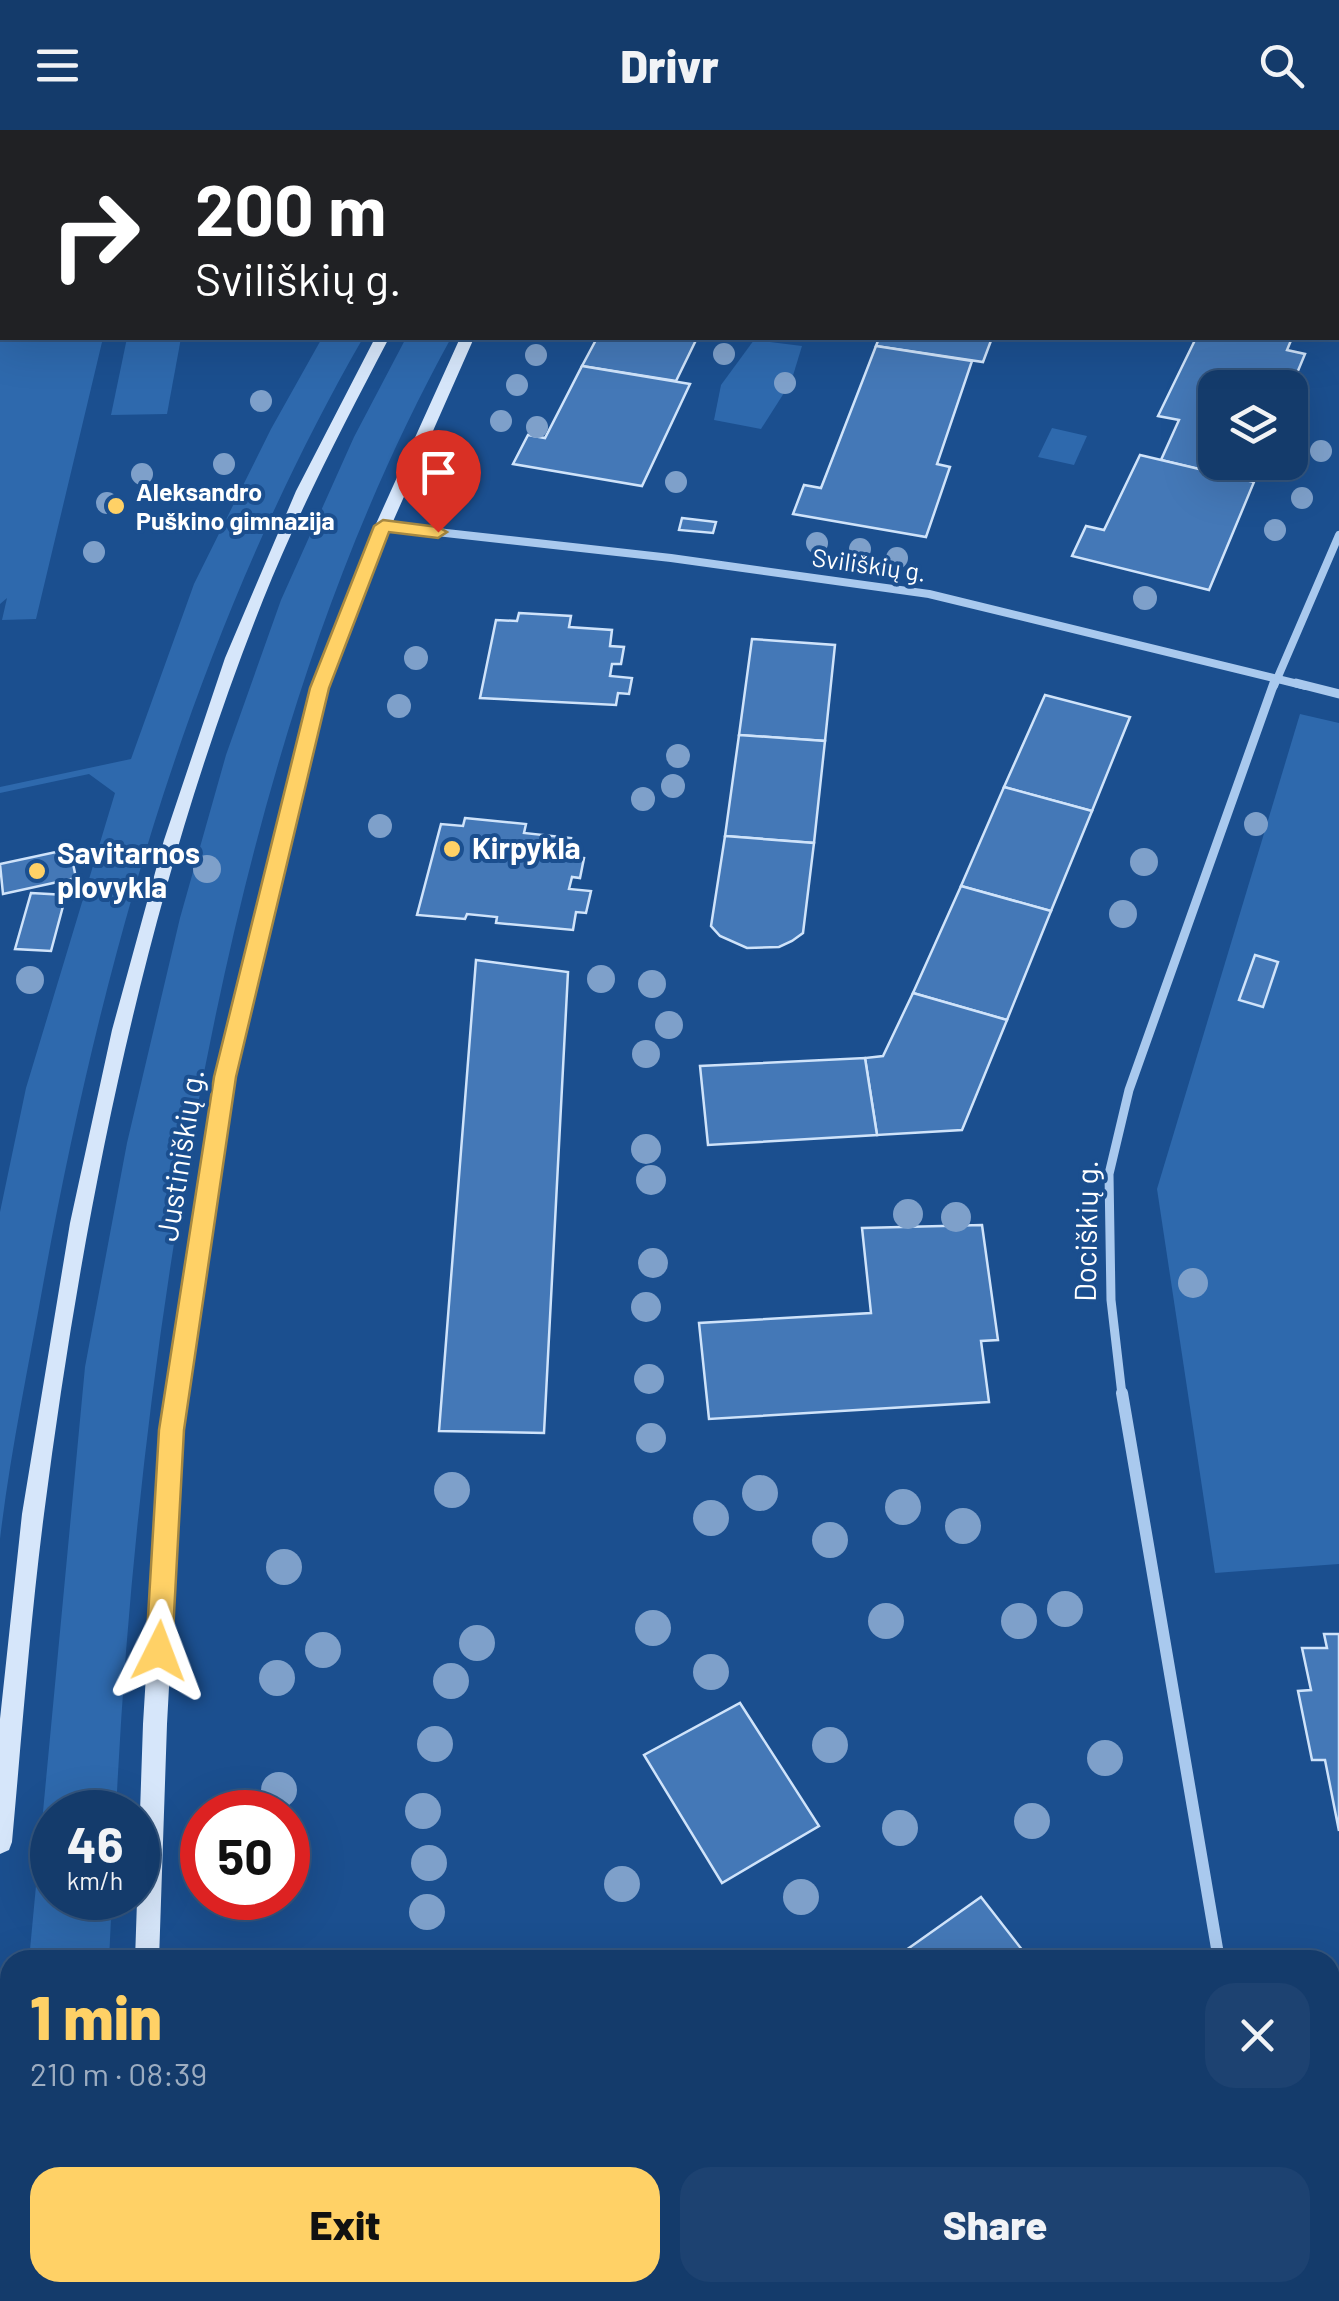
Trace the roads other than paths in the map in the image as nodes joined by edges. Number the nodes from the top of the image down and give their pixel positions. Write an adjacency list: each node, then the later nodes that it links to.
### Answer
1 (381, 340): 7 (main road)
2 (465, 340): 3 (main road, Justiniškių g.)
3 (383, 526): 5 (street, Sviliškių g.); 8 (main road, Justiniškių g.)
4 (1339, 535): 5 (street, Dociškių g.)
5 (1276, 680): 6 (street, Sviliškių g.); 9 (street, Dociškių g.)
6 (1339, 694)
7 (0, 1842)
8 (147, 1950)
9 (1217, 1950)

